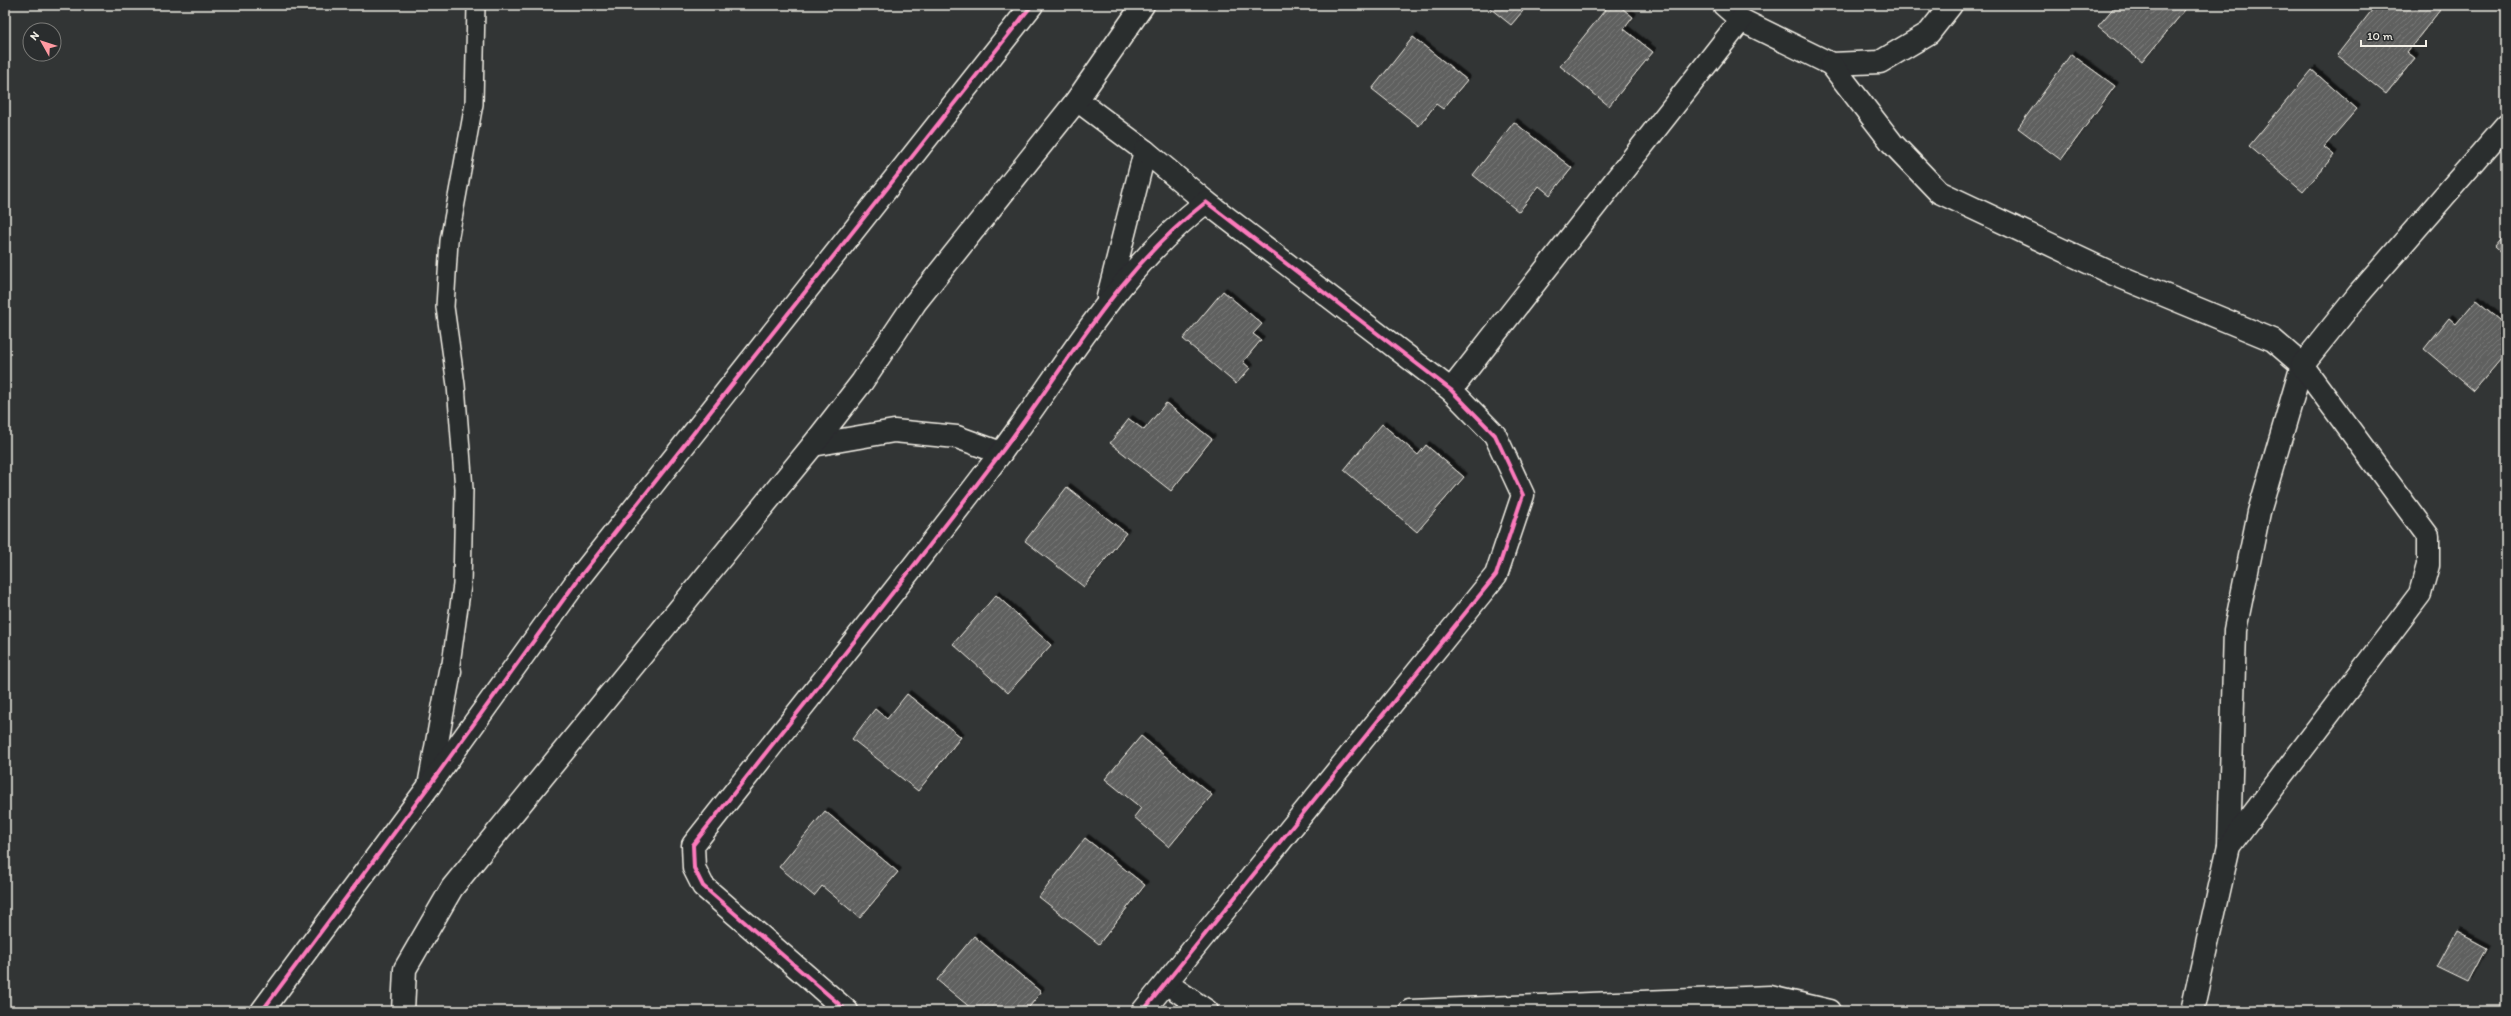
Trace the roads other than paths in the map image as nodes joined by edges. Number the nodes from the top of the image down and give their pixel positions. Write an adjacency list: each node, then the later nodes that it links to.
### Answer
1 (476, 5): 17 (lane)
2 (1032, 5): 18 (street)
3 (1143, 5): 8 (street)
4 (1724, 5): 6 (street)
5 (1951, 5): 7 (street)
6 (1741, 20): 7 (street); 14 (street)
7 (1831, 64): 13 (street)
8 (1077, 100): 10 (street); 15 (street)
9 (2506, 125): 13 (street)
10 (1145, 151): 11 (street); 12 (street)
11 (1206, 202): 12 (street); 14 (street)
12 (1106, 302): 16 (street)
13 (2302, 365): 19 (street); 19 (street)
14 (1451, 390): 20 (street)
15 (813, 445): 16 (street); 22 (street)
16 (1001, 453): 23 (street)
17 (450, 671): 18 (street)
18 (429, 786): 21 (street)
19 (2229, 846): 28 (street)
20 (1166, 983): 24 (street); 25 (street)
21 (262, 1011)
22 (403, 1011)
23 (847, 1011)
24 (1143, 1011)
25 (1208, 1011)
26 (1410, 1011): 27 (street)
27 (1830, 1011)
28 (2192, 1011)

